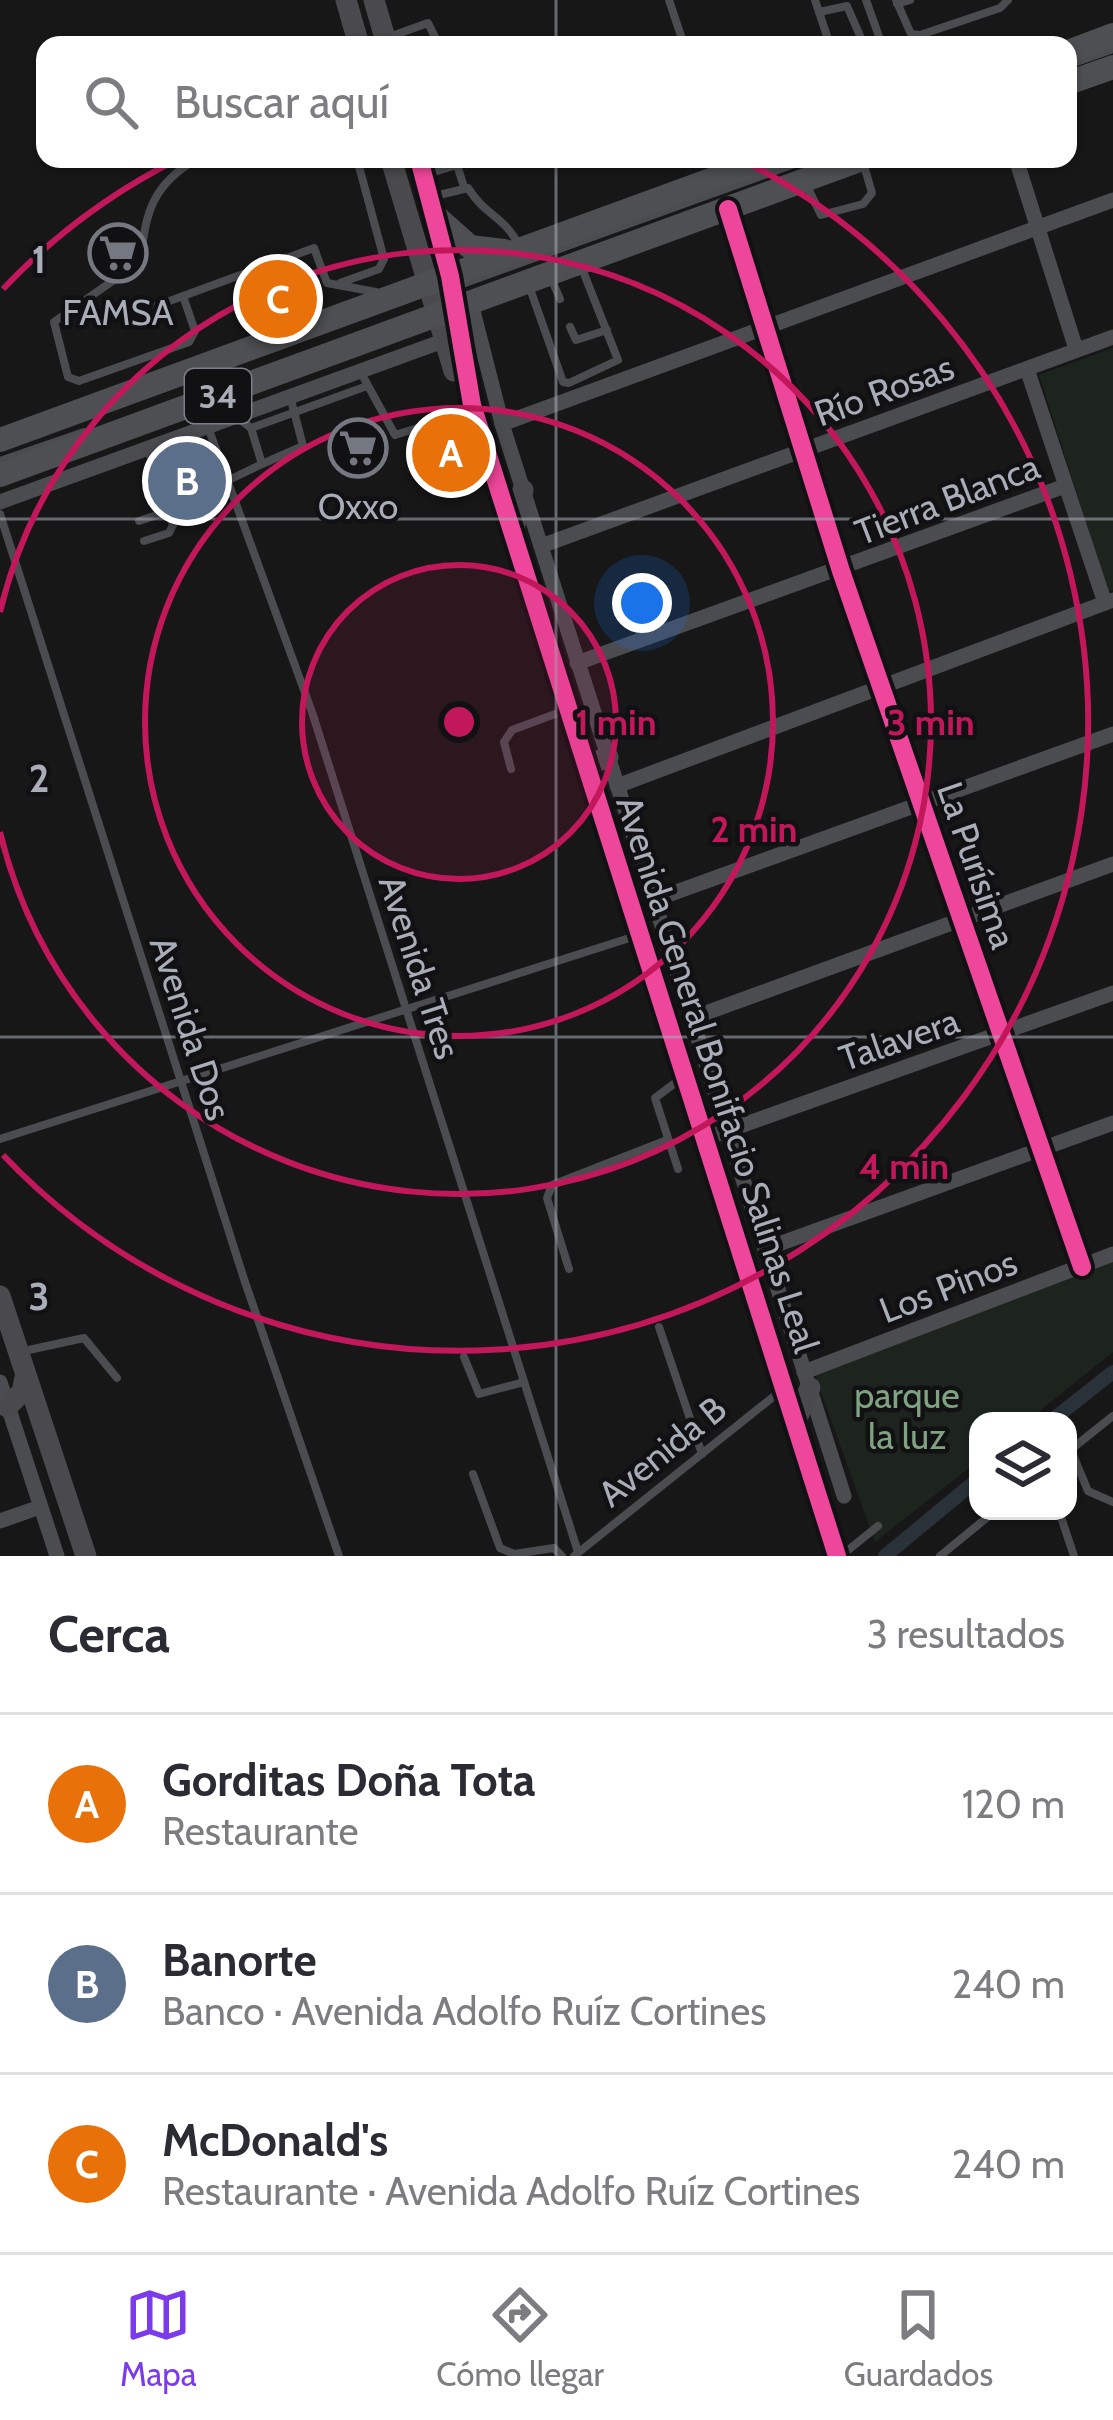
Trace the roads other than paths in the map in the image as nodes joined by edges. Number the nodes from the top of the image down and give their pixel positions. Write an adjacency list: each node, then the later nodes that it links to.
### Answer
1 (346, 0): 11 (street)
2 (374, 0): 12 (street)
3 (669, 0): 15 (lane)
4 (815, 0): 9 (lane)
5 (866, 0): 18 (lane)
6 (910, 0): 8 (lane)
7 (1008, 0): 8 (lane)
8 (897, 2)
9 (819, 12): 16 (lane); 17 (lane)
10 (1113, 35): 19 (main road)
11 (356, 36)
12 (384, 36)
13 (399, 36): 14 (lane)
14 (434, 36)
15 (682, 36)
16 (827, 36)
17 (860, 36)
18 (879, 36)
19 (1077, 49)
20 (1113, 49): 21 (lane)
21 (1077, 62)
22 (1113, 63): 23 (main road)
23 (1077, 76)
24 (182, 168): 57 (lane)
25 (359, 168): 42 (lane)
26 (394, 168): 44 (street, Avenida General Bonifacio Salinas Leal)
27 (421, 168): 36 (street, Avenida General Bonifacio Salinas Leal)
28 (458, 168): 34 (lane)
29 (720, 168): 39 (main road, 34)
30 (809, 168): 44 (lane)
31 (865, 168): 33 (lane)
32 (1019, 168): 38 (street)
33 (806, 170): 37 (main road, 34); 44 (lane)
34 (464, 187): 36 (lane); 39 (lane)
35 (1113, 200): 38 (street)
36 (432, 206): 39 (main road); 44 (street, Avenida General Bonifacio Salinas Leal)
37 (728, 208): 40 (main road, 34); 49 (street, La Purísima)
38 (1038, 227): 49 (street); 55 (street)
39 (516, 250): 44 (main road, 34)
40 (580, 263): 41 (main road, 34); 50 (lane)
41 (538, 278): 44 (main road, 34); 45 (lane); 50 (lane)
42 (339, 284): 43 (lane); 44 (lane)
43 (183, 296): 46 (lane); 58 (lane)
44 (440, 297): 47 (lane); 51 (lane); 53 (street, Avenida General Bonifacio Salinas Leal); 58 (main road, 34); 59 (main road, 34); 68 (street)
45 (560, 299)
46 (156, 306)
47 (361, 320)
48 (570, 327): 50 (lane)
49 (763, 329): 68 (street); 73 (street, La Purísima)
50 (607, 330)
51 (366, 333)
52 (1113, 337): 55 (street, Río Rosas)
53 (450, 339): 59 (street); 64 (street, Avenida General Bonifacio Salinas Leal)
54 (292, 346): 72 (lane)
55 (1076, 350): 60 (street, Río Rosas)
56 (296, 358): 74 (lane)
57 (137, 361): 58 (lane); 61 (lane)
58 (174, 362): 61 (main road, 34)
59 (346, 366): 62 (lane); 63 (street); 66 (main road, 34)
60 (1027, 369): 73 (street, Río Rosas); 78 (street)
61 (146, 386): 70 (main road, 34)
62 (368, 386): 64 (lane); 65 (lane)
63 (290, 394): 65 (lane); 67 (street)
64 (473, 408): 84 (street, Avenida General Bonifacio Salinas Leal)
65 (295, 412): 69 (lane); 75 (lane)
66 (203, 414): 67 (street); 71 (street); 76 (main road, 34); 77 (lane, Avenida Tres)
67 (235, 415): 69 (lane)
68 (502, 424): 79 (street)
69 (251, 428): 75 (lane)
70 (0, 440)
71 (148, 448): 80 (street); 81 (lane)
72 (0, 451)
73 (802, 452): 86 (street, Río Rosas); 87 (street, La Purísima)
74 (0, 460)
75 (262, 464): 77 (lane)
76 (0, 475)
77 (229, 480): 103 (lane, Avenida Tres)
78 (1065, 486): 87 (street, Tierra Blanca); 88 (street)
79 (523, 490): 84 (street); 86 (street)
80 (0, 502)
81 (170, 511): 83 (lane); 85 (lane)
82 (0, 514): 107 (lane, Avenida Dos)
83 (139, 521)
84 (513, 533): 91 (street, Avenida General Bonifacio Salinas Leal)
85 (145, 541)
86 (541, 546): 89 (street)
87 (841, 571): 89 (street, Tierra Blanca); 90 (street, La Purísima)
88 (1109, 601): 90 (street)
89 (577, 663): 93 (street)
90 (880, 688): 96 (street); 97 (street, La Purísima)
91 (567, 710): 94 (street, Avenida General Bonifacio Salinas Leal); 95 (lane)
92 (1113, 734): 97 (street)
93 (608, 757): 94 (street); 96 (street)
94 (585, 766): 101 (street, Avenida General Bonifacio Salinas Leal)
95 (511, 769)
96 (617, 786): 99 (street)
97 (921, 803): 99 (street); 100 (street, La Purísima)
98 (1113, 864): 100 (street)
99 (654, 900): 104 (street)
100 (961, 920): 104 (street); 105 (street, La Purísima)
101 (640, 934): 103 (lane); 106 (street, Avenida General Bonifacio Salinas Leal)
102 (1113, 994): 105 (street, Talavera)
103 (405, 1010): 107 (lane); 126 (lane, Avenida Tres)
104 (692, 1018): 109 (street)
105 (1002, 1035): 109 (street, Talavera); 113 (street, La Purísima)
106 (684, 1076): 111 (street, Avenida General Bonifacio Salinas Leal); 112 (lane)
107 (180, 1080): 110 (lane); 146 (lane, Avenida Dos)
108 (1113, 1123): 113 (street)
109 (727, 1131): 111 (street, Talavera); 115 (street)
110 (0, 1139)
111 (704, 1139): 127 (street, Avenida General Bonifacio Salinas Leal)
112 (667, 1140): 114 (lane); 118 (lane)
113 (1042, 1151): 115 (street); 117 (street, La Purísima)
114 (678, 1168)
115 (765, 1250): 124 (street)
116 (1113, 1254): 117 (street, Los Pinos)
117 (1082, 1267): 124 (street, Los Pinos)
118 (569, 1269)
119 (0, 1296): 122 (street)
120 (658, 1327): 133 (lane)
121 (464, 1357): 126 (lane)
122 (21, 1365): 123 (lane); 128 (street); 129 (street)
123 (117, 1378)
124 (807, 1380): 131 (street); 136 (street)
125 (0, 1382): 128 (street)
126 (524, 1382): 143 (lane, Avenida Tres)
127 (784, 1388): 131 (street, Avenida General Bonifacio Salinas Leal); 133 (lane, Avenida B)
128 (4, 1408): 129 (street); 138 (street)
129 (37, 1412): 145 (street)
130 (1113, 1416): 132 (lane)
131 (795, 1423): 148 (street, Avenida General Bonifacio Salinas Leal)
132 (1077, 1445)
133 (702, 1454): 143 (lane, Avenida B)
134 (1077, 1467): 137 (lane)
135 (473, 1474): 147 (lane)
136 (844, 1496)
137 (1113, 1502)
138 (40, 1507): 141 (street); 144 (street)
139 (984, 1520): 149 (lane)
140 (1061, 1520): 150 (lane)
141 (0, 1521)
142 (878, 1526): 148 (lane)
143 (576, 1554)
144 (57, 1556)
145 (86, 1556)
146 (338, 1556)
147 (562, 1556)
148 (838, 1556)
149 (940, 1556)
150 (1074, 1556)

